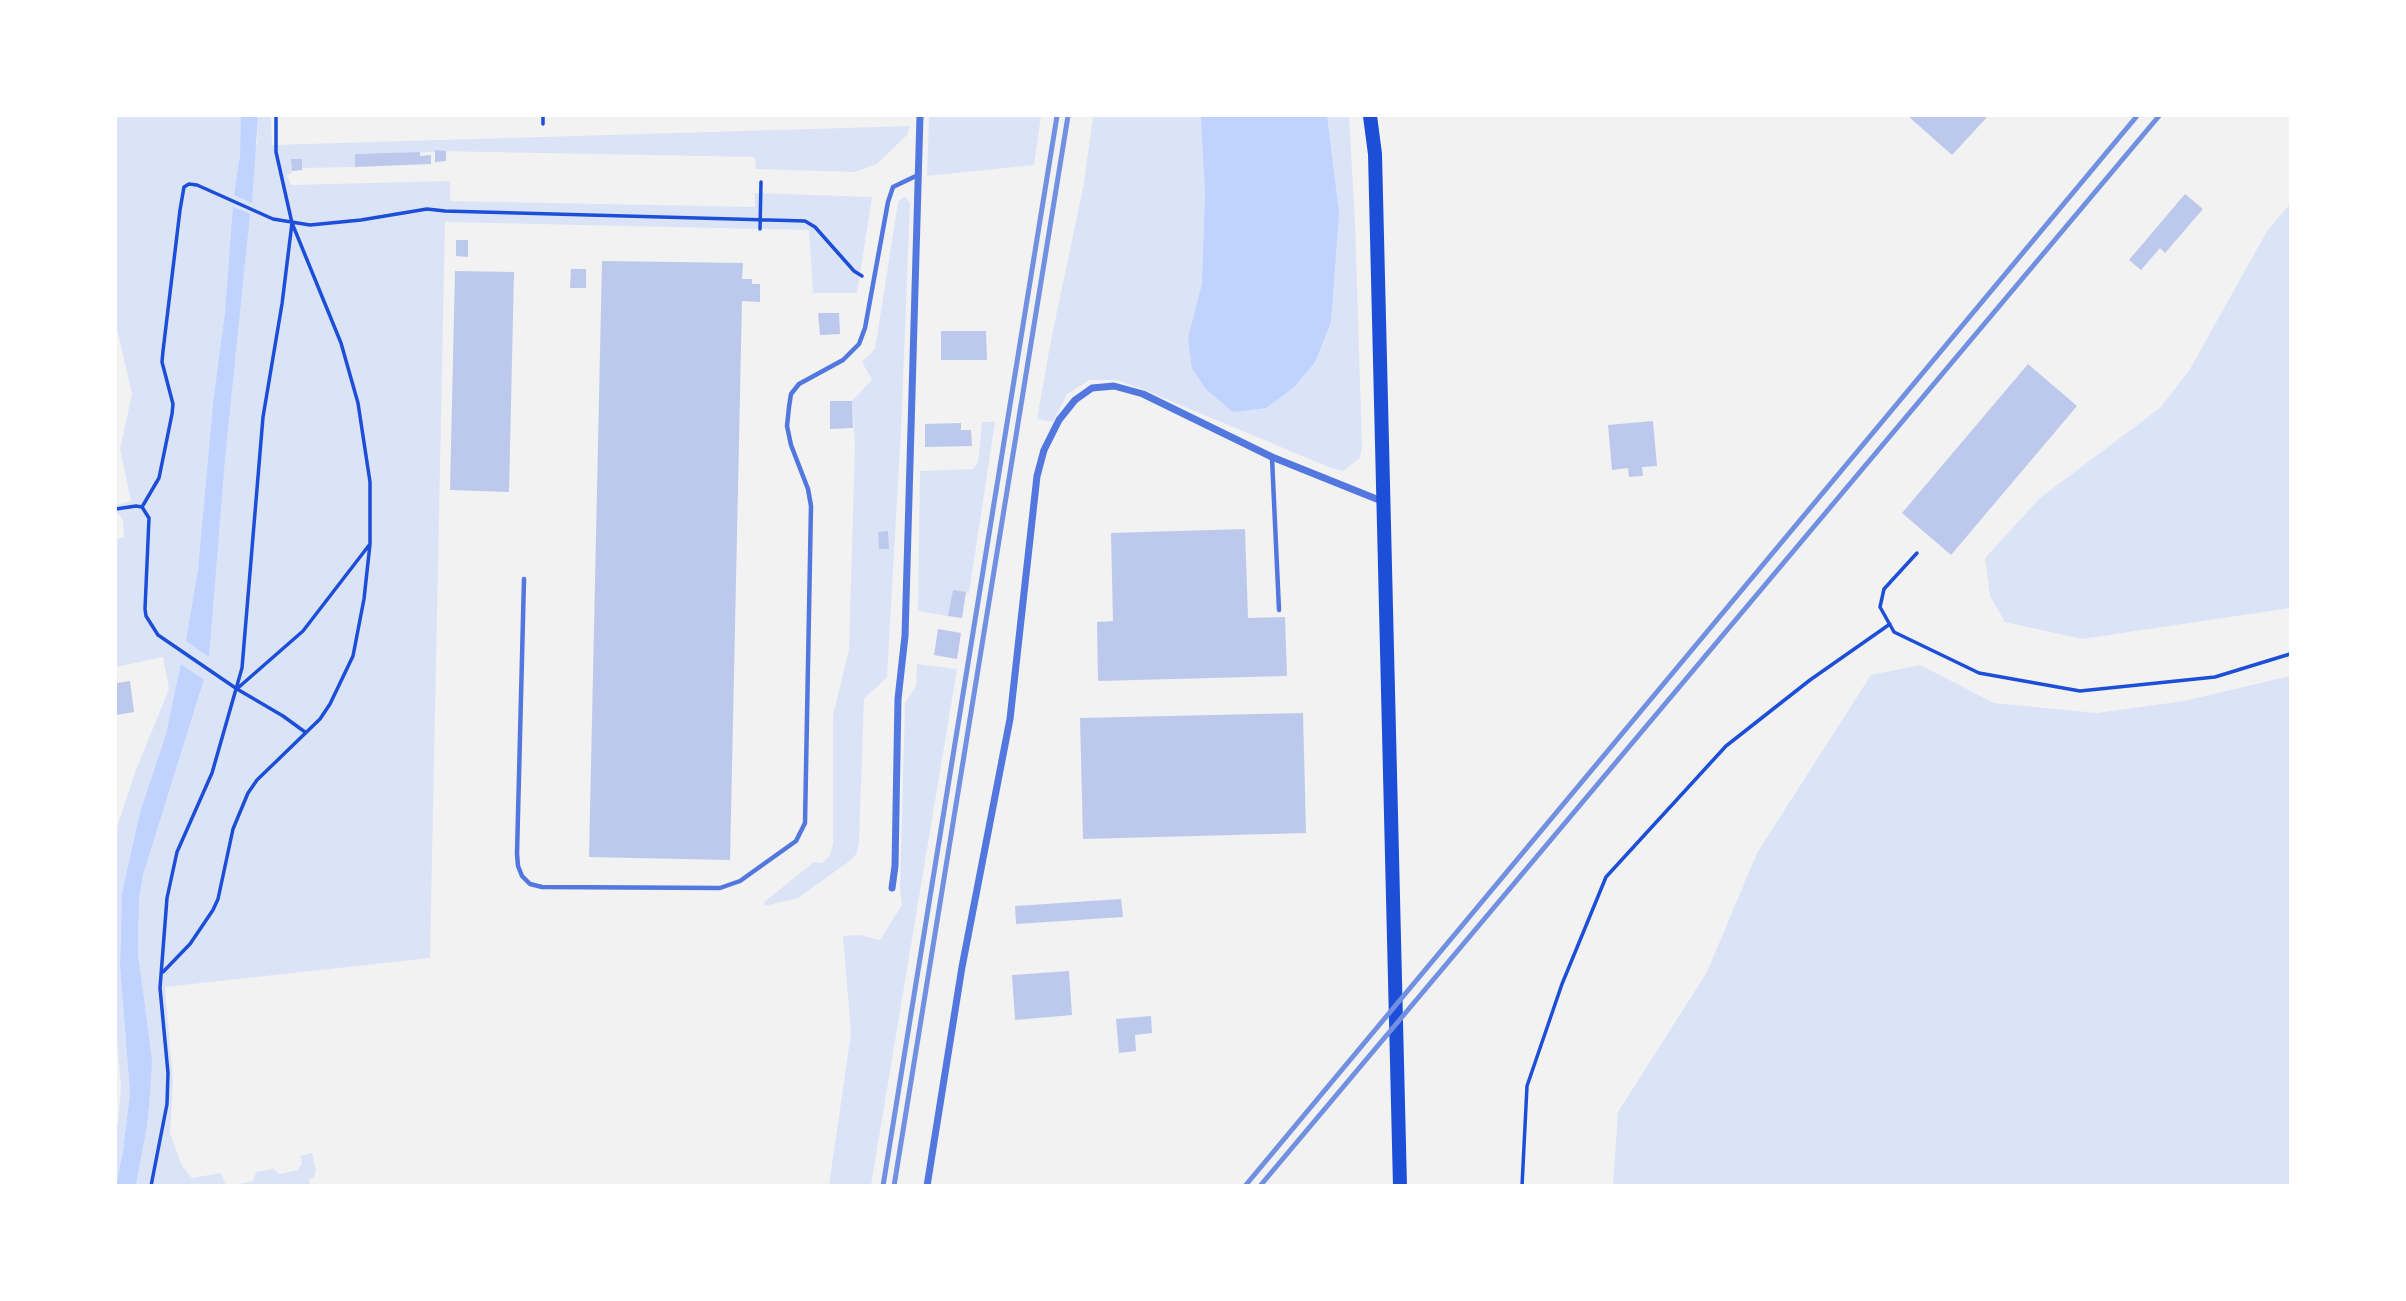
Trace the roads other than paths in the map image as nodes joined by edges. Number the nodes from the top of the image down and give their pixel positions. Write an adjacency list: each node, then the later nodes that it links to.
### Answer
1 (920, 116): 3 (street)
2 (1370, 116): 5 (main road)
3 (918, 175): 6 (lane); 8 (street)
4 (1272, 457): 5 (street); 7 (lane); 9 (street)
5 (1385, 502): 10 (main road)
6 (524, 579)
7 (1279, 610)
8 (892, 888)
9 (928, 1185)
10 (1400, 1185)

